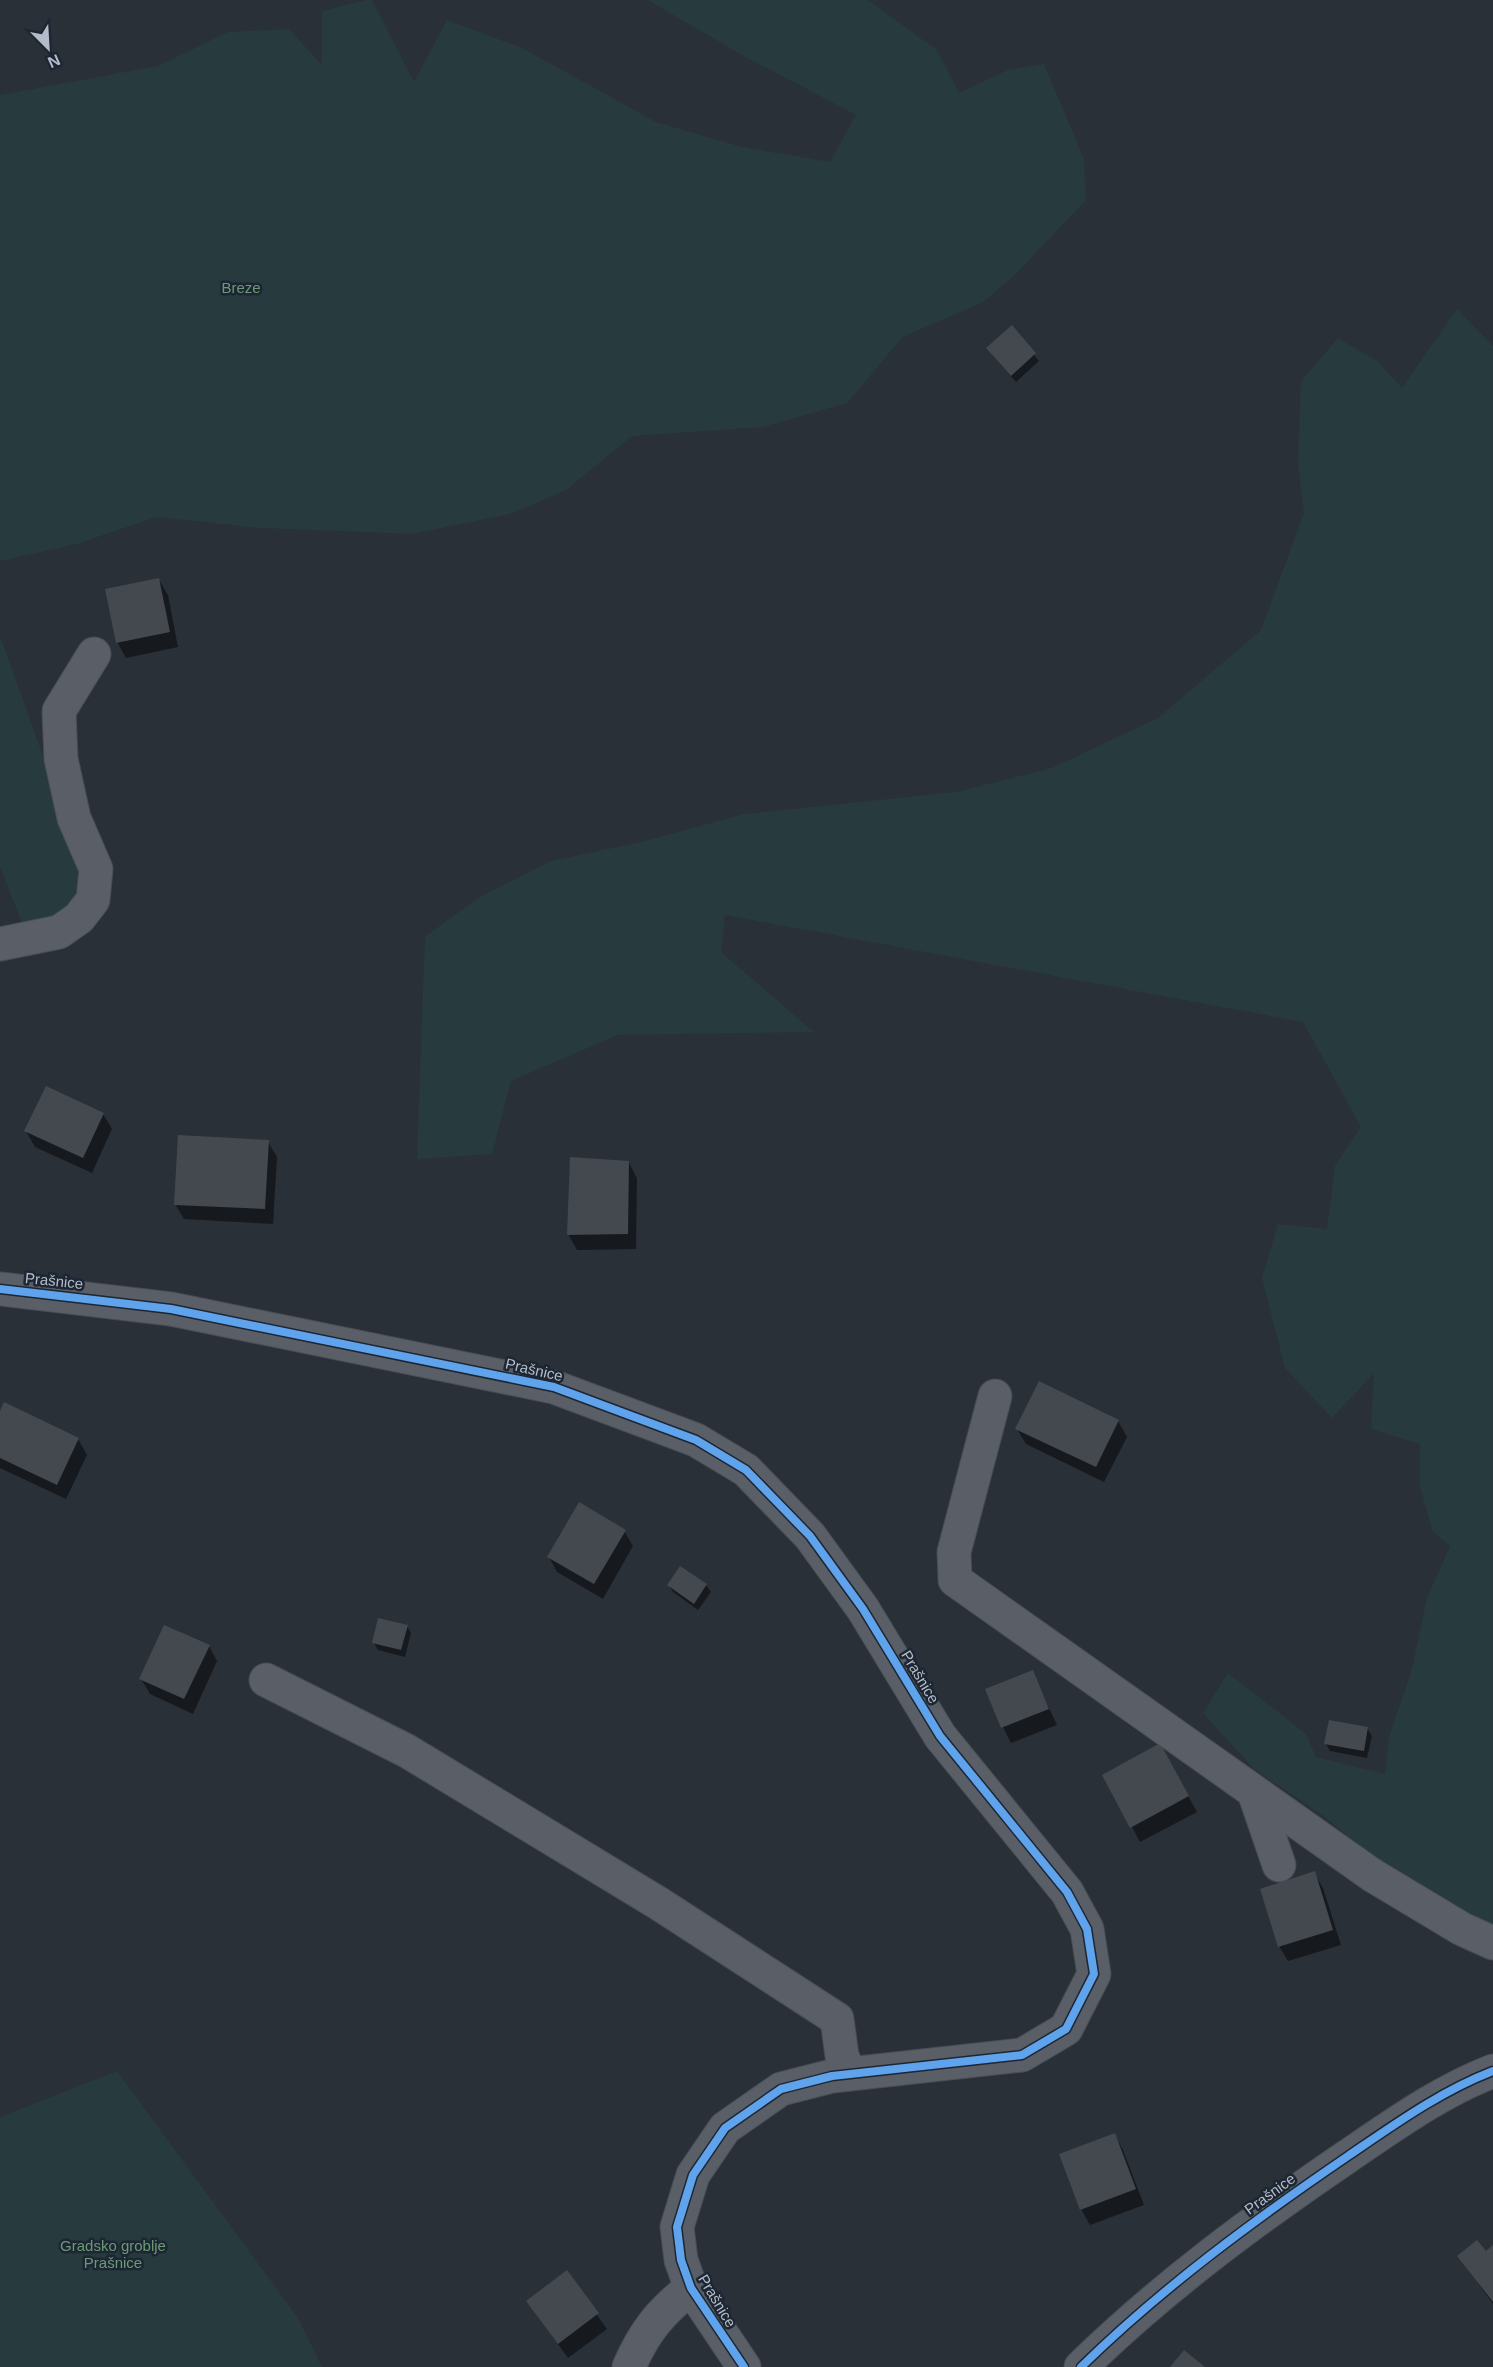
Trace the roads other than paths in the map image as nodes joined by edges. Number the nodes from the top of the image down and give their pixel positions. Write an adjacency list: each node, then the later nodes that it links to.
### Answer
1 (94, 654): 2 (street)
2 (0, 944)
3 (0, 1287): 10 (street, Prašnice)
4 (995, 1396): 6 (street)
5 (266, 1680): 10 (street)
6 (1255, 1794): 7 (street); 8 (street)
7 (1279, 1865)
8 (1493, 1943)
9 (1493, 2071): 14 (street, Prašnice)
10 (850, 2074): 11 (street, Prašnice)
11 (691, 2288): 12 (street); 13 (street, Prašnice)
12 (629, 2367)
13 (744, 2367)
14 (1082, 2367)

